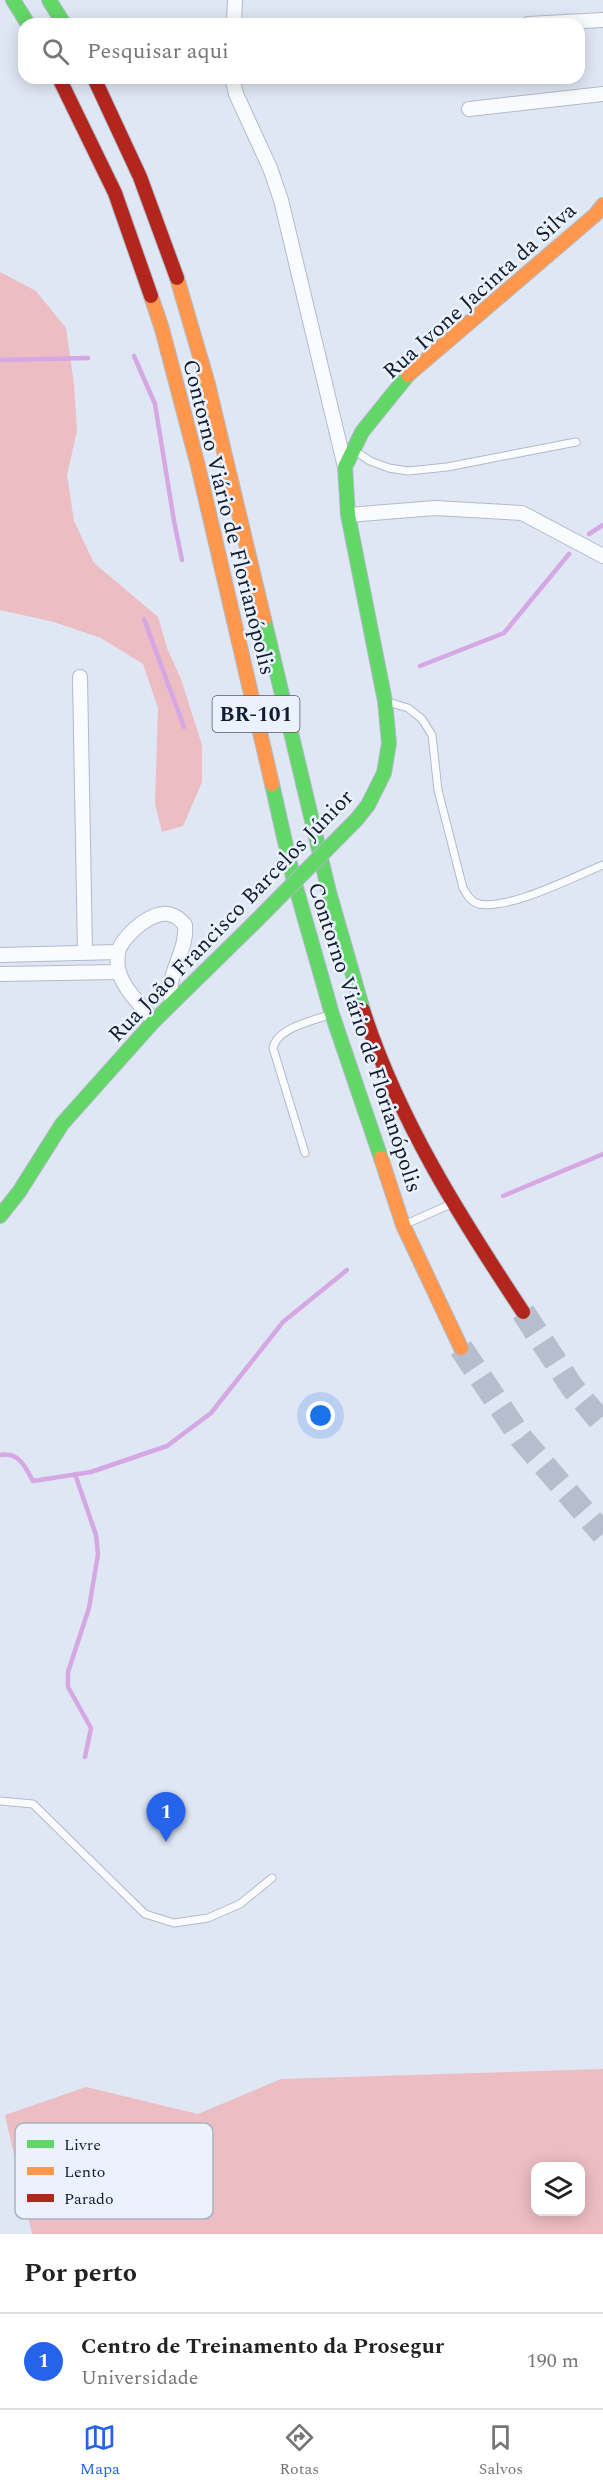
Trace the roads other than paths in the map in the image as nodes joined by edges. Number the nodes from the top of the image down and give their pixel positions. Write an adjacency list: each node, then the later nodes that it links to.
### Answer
1 (13, 0): 4 (main road)
2 (49, 0): 5 (main road)
3 (236, 0): 6 (street)
4 (24, 18)
5 (60, 18)
6 (234, 18)
7 (603, 20): 8 (street)
8 (585, 21)
9 (62, 84): 29 (main road, Contorno Viário de Florianópolis / BR-101)
10 (97, 84): 32 (main road, Contorno Viário de Florianópolis / BR-101)
11 (234, 84): 17 (street)
12 (603, 94): 13 (street)
13 (469, 109)
14 (603, 205): 16 (main road, Rua Ivone Jacinta da Silva)
15 (576, 442): 16 (lane)
16 (353, 450): 17 (main road, Rua Ivone Jacinta da Silva)
17 (345, 467): 18 (main road, Rua João Francisco Barcelos Júnior)
18 (348, 515): 19 (street); 21 (main road, Rua João Francisco Barcelos Júnior)
19 (603, 556)
20 (80, 677): 23 (street)
21 (385, 701): 22 (lane); 28 (main road, Rua João Francisco Barcelos Júnior, bridge)
22 (603, 865)
23 (85, 952): 24 (street); 25 (street)
24 (118, 952): 26 (street); 28 (street)
25 (0, 955)
26 (119, 972): 27 (street); 30 (street)
27 (0, 974)
28 (172, 1002): 30 (main road, Rua João Francisco Barcelos Júnior)
29 (332, 1014): 31 (lane); 34 (main road, Contorno Viário de Florianópolis / BR-101)
30 (154, 1021): 33 (main road, Rua João Francisco Barcelos Júnior)
31 (305, 1153)
32 (453, 1203): 34 (lane); 35 (main road, Contorno Viário de Florianópolis / BR-101)
33 (0, 1216)
34 (403, 1225): 36 (main road, Contorno Viário de Florianópolis / BR-101)
35 (523, 1312)
36 (461, 1348)
37 (0, 1801): 38 (lane)
38 (272, 1878)

